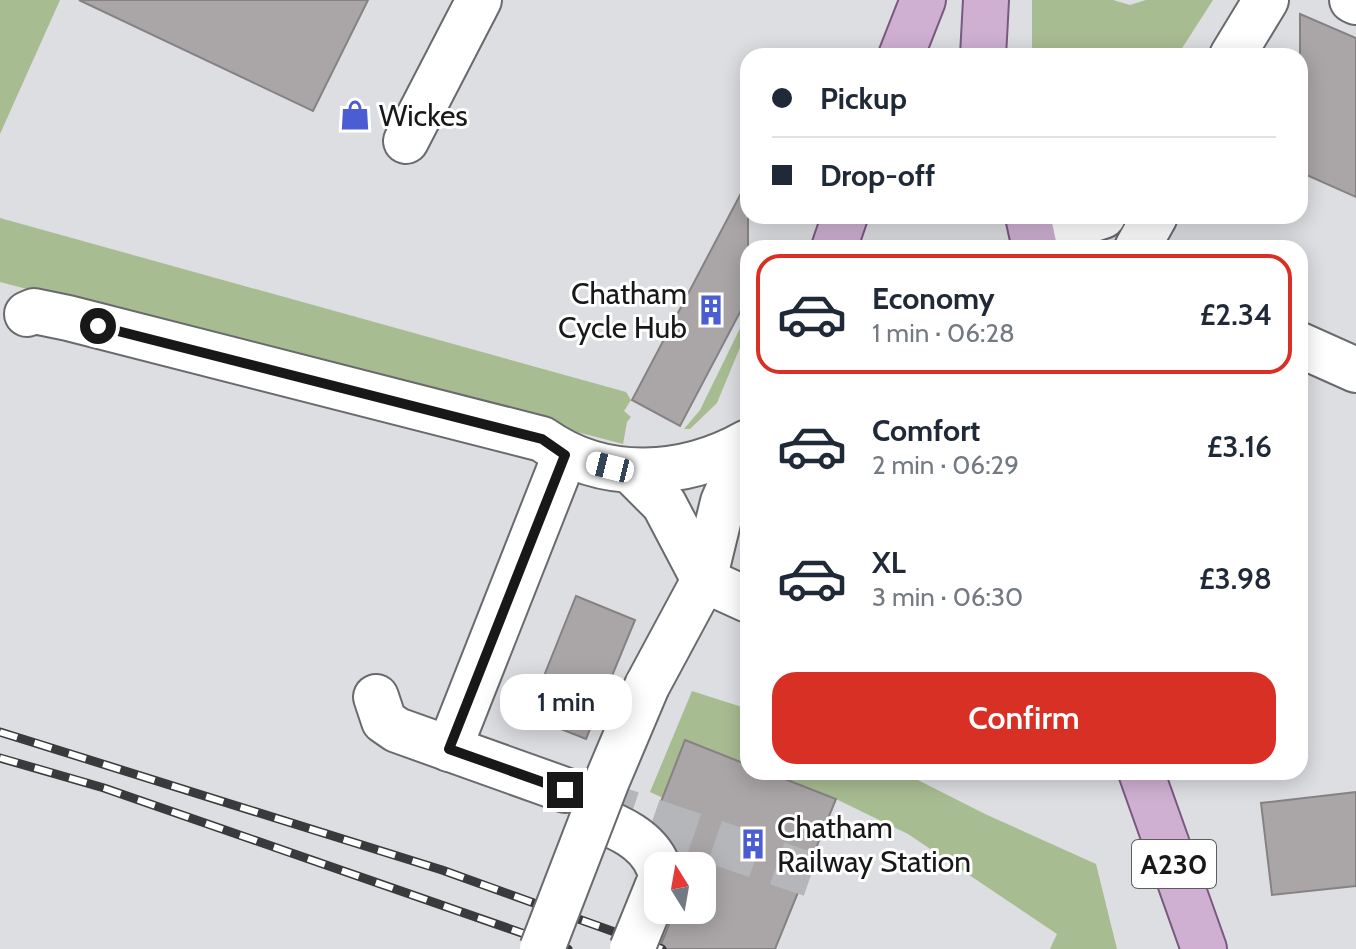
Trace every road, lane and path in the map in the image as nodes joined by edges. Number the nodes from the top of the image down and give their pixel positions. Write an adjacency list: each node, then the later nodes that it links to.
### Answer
1 (479, 0): 8 (street)
2 (923, 0): 5 (main road)
3 (986, 0): 6 (main road)
4 (1266, 0): 7 (street)
5 (904, 48)
6 (983, 48)
7 (1237, 48)
8 (406, 141)
9 (27, 314): 13 (street)
10 (1308, 349): 11 (street)
11 (1356, 370)
12 (740, 447): 15 (street)
13 (565, 455): 15 (street); 20 (street)
14 (740, 462): 17 (street)
15 (632, 472): 17 (street)
16 (740, 547): 17 (street)
17 (704, 580): 18 (street); 22 (street, bridge)
18 (740, 596)
19 (376, 697): 20 (street)
20 (449, 749): 22 (street)
21 (1140, 780): 27 (main road, A230)
22 (579, 803): 23 (street); 25 (street, bridge)
23 (648, 852)
24 (644, 919): 26 (street, bridge)
25 (542, 949)
26 (632, 949)
27 (1204, 949)

